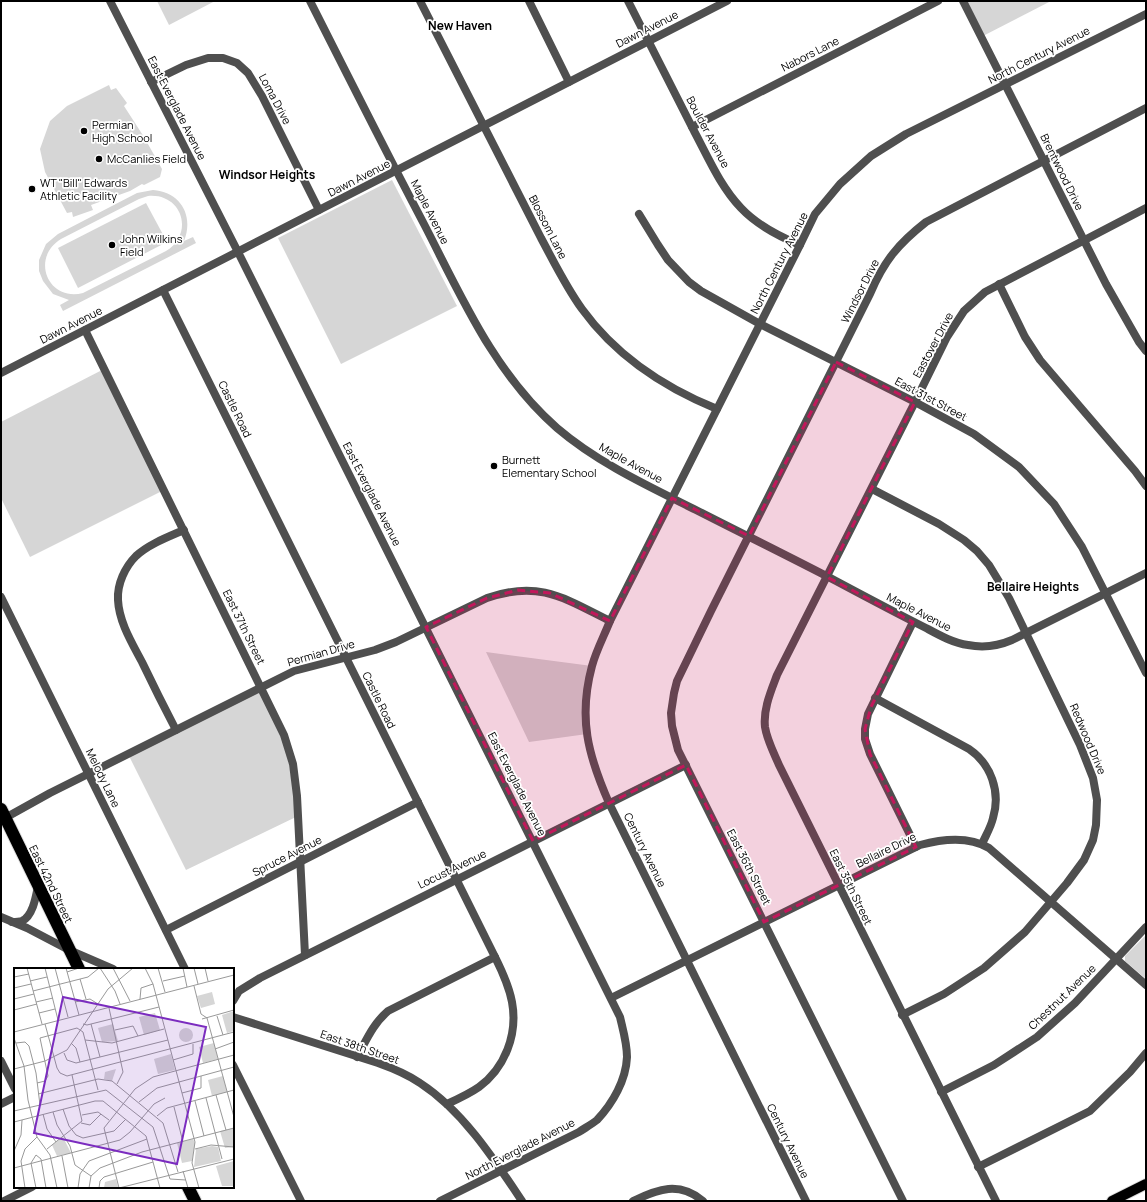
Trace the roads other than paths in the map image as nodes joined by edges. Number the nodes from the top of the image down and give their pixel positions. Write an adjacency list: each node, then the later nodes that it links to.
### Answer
1 (110, 1): 11 (street, East Everglade Avenue)
2 (310, 1): 18 (street, Maple Avenue)
3 (420, 1): 15 (street, Blossom Lane)
4 (529, 1): 12 (street)
5 (628, 1): 10 (street, Boulder Avenue)
6 (727, 1): 10 (street, Dawn Avenue)
7 (938, 1): 16 (street, Nabors Lane)
8 (963, 1): 13 (street, Brentwood Drive)
9 (1146, 14): 13 (street, North Century Avenue)
10 (648, 41): 12 (street, Dawn Avenue); 16 (street, Boulder Avenue)
11 (151, 82): 20 (street, Loma Drive); 24 (street, East Everglade Avenue)
12 (569, 82): 15 (street, Dawn Avenue)
13 (1006, 84): 17 (street, Brentwood Drive); 23 (street, North Century Avenue)
14 (1146, 108): 17 (street, Windsor Drive)
15 (484, 125): 18 (street, Dawn Avenue); 33 (street, Blossom Lane)
16 (692, 126): 23 (street, Boulder Avenue)
17 (1044, 160): 22 (street, Brentwood Drive); 30 (street, Windsor Drive)
18 (396, 171): 20 (street, Dawn Avenue); 36 (street, Maple Avenue)
19 (1146, 208): 22 (street, Eastover Drive)
20 (319, 210): 24 (street, Dawn Avenue)
21 (639, 214): 27 (street, East 31st Street)
22 (1083, 240): 25 (street, Eastover Drive); 29 (street, Brentwood Drive)
23 (800, 245): 27 (street, North Century Avenue)
24 (238, 252): 26 (street, Dawn Avenue); 45 (street, East Everglade Avenue)
25 (999, 284): 32 (street, Eastover Drive); 34 (street)
26 (163, 290): 28 (street, Dawn Avenue); 47 (street, Castle Road)
27 (760, 324): 30 (street, East 31st Street); 33 (street, North Century Avenue)
28 (85, 330): 31 (street, Dawn Avenue); 37 (street, East 37th Street)
29 (1146, 351)
30 (836, 362): 32 (street, East 31st Street); 38 (street, Windsor Drive)
31 (1, 373)
32 (915, 402): 35 (street, Eastover Drive); 41 (street, East 31st Street)
33 (716, 410): 36 (street, North Century Avenue)
34 (1146, 486)
35 (872, 489): 40 (street, Eastover Drive); 46 (street, Redwood Drive)
36 (672, 498): 38 (street, Maple Avenue); 43 (street, Century Avenue)
37 (184, 530): 49 (street, East 37th Street); 51 (street)
38 (749, 536): 40 (street, Maple Avenue); 52 (street, East 36th Street)
39 (1146, 573): 41 (street, Maple Avenue)
40 (828, 577): 44 (street, Maple Avenue); 62 (street, East 35th Street)
41 (1106, 593): 46 (street, Maple Avenue); 48 (street, East 31st Street)
42 (1, 597): 53 (street, Melody Lane)
43 (610, 621): 45 (street, Permian Drive); 55 (street, Century Avenue)
44 (913, 622): 46 (street, Maple Avenue); 50 (street)
45 (426, 627): 47 (street, Permian Drive); 57 (street, East Everglade Avenue)
46 (1026, 634): 64 (street, Redwood Drive)
47 (346, 657): 49 (street, Permian Drive); 54 (street, Castle Road)
48 (1146, 673)
49 (262, 687): 51 (street, Permian Drive); 60 (street, East 37th Street)
50 (875, 698): 58 (street); 59 (street)
51 (176, 730): 53 (street, Permian Drive)
52 (686, 765): 55 (street, Locust Avenue); 67 (street, East 36th Street)
53 (89, 774): 56 (street, Permian Drive); 69 (street, Melody Lane)
54 (418, 802): 60 (street, Spruce Avenue); 61 (street, Castle Road)
55 (609, 803): 57 (street, Locust Avenue); 74 (street, Century Avenue)
56 (3, 814): 63 (highway, East 42nd Street)
57 (533, 841): 61 (street, Locust Avenue); 79 (street, East Everglade Avenue)
58 (982, 844): 59 (street, Bellaire Drive); 64 (street, Bellaire Drive)
59 (916, 847): 62 (street, Bellaire Drive)
60 (300, 862): 69 (street, Spruce Avenue); 71 (street, East 37th Street)
61 (457, 879): 71 (street, Locust Avenue); 72 (street, Castle Road)
62 (838, 885): 67 (street, Bellaire Drive); 81 (street, East 35th Street)
63 (38, 886): 66 (street); 70 (highway, East 42nd Street)
64 (1051, 902): 73 (street, Bellaire Drive); 81 (street, Redwood Drive)
65 (1, 917): 66 (street)
66 (12, 922): 70 (street)
67 (764, 922): 74 (street, Bellaire Drive); 105 (street, East 36th Street)
68 (1146, 927): 73 (street, Chestnut Avenue)
69 (166, 930): 77 (street, Melody Lane)
70 (69, 950): 75 (highway, East 42nd Street); 76 (street)
71 (305, 954): 80 (street, Locust Avenue)
72 (495, 956): 84 (street); 91 (street, Castle Road)
73 (1116, 958): 78 (street, Bellaire Drive); 88 (street, Chestnut Avenue)
74 (687, 960): 79 (street, Bellaire Drive); 104 (street, Century Avenue)
75 (78, 968)
76 (110, 968)
77 (185, 968)
78 (1146, 985)
79 (611, 998): 93 (street, North Everglade Avenue)
80 (234, 1000)
81 (902, 1015): 88 (street, East 35th Street)
82 (234, 1017): 84 (street, East 38th Street)
83 (1146, 1053): 92 (street)
84 (357, 1057): 91 (street, East 38th Street)
85 (1, 1061): 87 (street)
86 (234, 1067): 99 (street)
87 (14, 1087)
88 (941, 1092): 92 (street, East 35th Street)
89 (14, 1098): 90 (street)
90 (1, 1104)
91 (447, 1104): 93 (street, East 38th Street)
92 (978, 1167): 106 (street, East 35th Street)
93 (501, 1170): 100 (street, North Everglade Avenue); 101 (street, East 38th Street)
94 (1146, 1184): 107 (main road)
95 (30, 1188): 97 (street)
96 (188, 1188): 98 (highway)
97 (4, 1201)
98 (194, 1201)
99 (301, 1201)
100 (440, 1201)
101 (522, 1201)
102 (633, 1201): 103 (street)
103 (703, 1201)
104 (806, 1201)
105 (903, 1201)
106 (996, 1201)
107 (1112, 1201)

